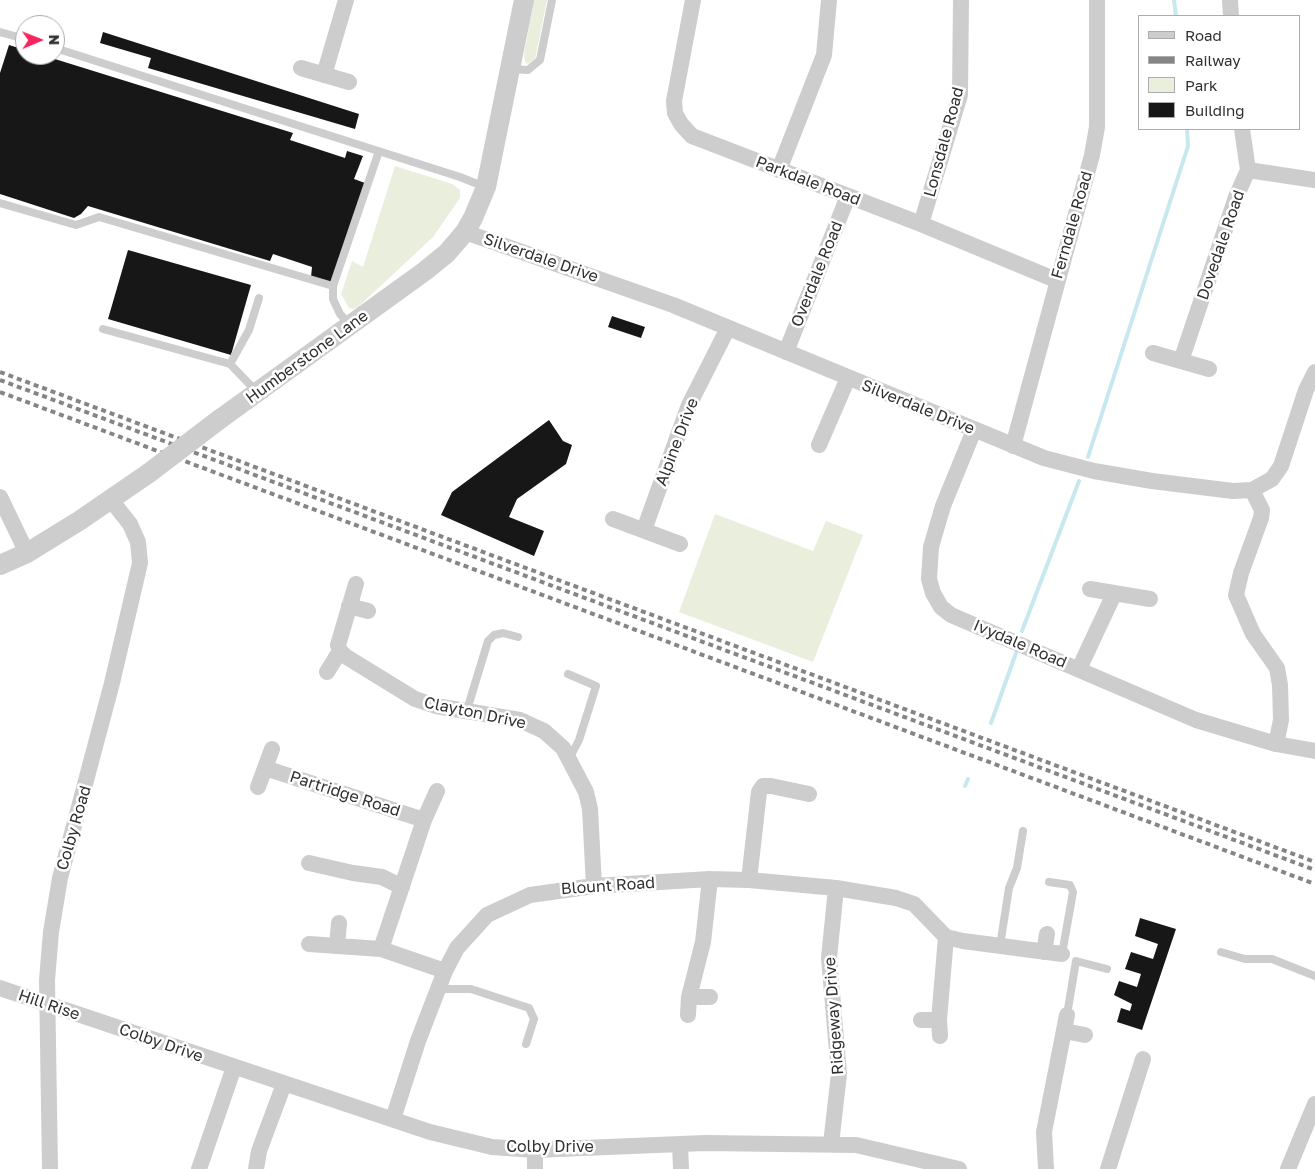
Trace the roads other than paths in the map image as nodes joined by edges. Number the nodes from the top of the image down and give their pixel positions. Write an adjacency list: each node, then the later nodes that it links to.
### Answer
1 (346, 0): 15 (street)
2 (524, 0): 14 (street, Humberstone Lane)
3 (552, 0): 14 (lane)
4 (693, 0): 19 (street, Parkdale Road)
5 (829, 0): 19 (street)
6 (961, 0): 25 (street, Lonsdale Road)
7 (1097, 0): 27 (street, Ferndale Road)
8 (1230, 0): 9 (street)
9 (1231, 15)
10 (0, 32): 11 (lane)
11 (15, 36)
12 (65, 51): 18 (lane)
13 (301, 68): 15 (street)
14 (510, 69): 22 (street, Humberstone Lane)
15 (324, 74): 16 (street)
16 (349, 82)
17 (1242, 130): 20 (street, Dovedale Road)
18 (379, 151): 22 (lane); 28 (lane)
19 (779, 170): 23 (street, Parkdale Road)
20 (1248, 170): 21 (street); 35 (street, Dovedale Road)
21 (1315, 180)
22 (486, 187): 26 (street, Humberstone Lane)
23 (848, 196): 25 (street, Parkdale Road); 33 (street, Overdale Road)
24 (0, 203): 28 (lane)
25 (922, 224): 27 (street, Parkdale Road)
26 (464, 232): 30 (street, Humberstone Lane); 31 (street, Silverdale Drive)
27 (1056, 280): 43 (street, Ferndale Road)
28 (334, 286): 30 (lane)
29 (259, 298): 36 (lane)
30 (350, 326): 40 (street, Humberstone Lane)
31 (728, 328): 33 (street, Silverdale Drive); 48 (street, Alpine Drive)
32 (103, 329): 36 (lane)
33 (786, 352): 39 (street, Silverdale Drive)
34 (1153, 353): 35 (street)
35 (1181, 361): 37 (street)
36 (230, 364): 40 (lane)
37 (1209, 369)
38 (1315, 372): 44 (street)
39 (848, 378): 41 (street, Silverdale Drive); 42 (street)
40 (258, 392): 46 (street, Humberstone Lane, bridge)
41 (974, 430): 43 (street, Silverdale Drive); 60 (street, Ivydale Road)
42 (819, 444)
43 (1013, 446): 44 (street, Silverdale Drive)
44 (1252, 490): 64 (street)
45 (0, 497): 50 (street)
46 (112, 500): 50 (street, Humberstone Lane); 98 (street, Colby Road)
47 (613, 519): 48 (street)
48 (644, 530): 49 (street)
49 (680, 544)
50 (27, 552): 51 (street, Humberstone Lane)
51 (0, 565)
52 (356, 584): 56 (street)
53 (1090, 589): 54 (street)
54 (1114, 594): 55 (street); 60 (street)
55 (1150, 599)
56 (349, 606): 57 (street); 59 (street)
57 (368, 611)
58 (518, 637): 63 (lane)
59 (340, 651): 61 (street); 63 (street, Clayton Drive)
60 (1079, 669): 64 (street, Ivydale Road)
61 (327, 672)
62 (568, 674): 67 (lane)
63 (467, 710): 67 (street, Clayton Drive)
64 (1276, 744): 66 (street, Ivydale Road)
65 (272, 749): 68 (street)
66 (1315, 751)
67 (569, 759): 79 (street, Clayton Drive)
68 (265, 768): 69 (street); 72 (street, Partridge Road)
69 (258, 787)
70 (437, 791): 72 (street)
71 (809, 794): 76 (street)
72 (424, 820): 78 (street)
73 (1023, 831): 86 (lane)
74 (309, 863): 78 (street)
75 (710, 879): 76 (street, Blount Road); 79 (street, Blount Road); 96 (street)
76 (750, 880): 80 (street, Blount Road)
77 (1050, 882): 90 (lane)
78 (402, 886): 87 (street)
79 (594, 886): 92 (street, Blount Road)
80 (836, 888): 83 (street, Blount Road); 112 (street, Ridgeway Drive)
81 (339, 923): 85 (street)
82 (1047, 934): 88 (street)
83 (946, 937): 86 (street); 101 (street)
84 (309, 944): 85 (street)
85 (337, 946): 87 (street)
86 (1000, 946): 88 (street)
87 (380, 949): 92 (street)
88 (1044, 952): 90 (street)
89 (1221, 952): 93 (lane)
90 (1062, 954)
91 (1107, 969): 100 (lane)
92 (445, 971): 95 (street, Blount Road)
93 (1315, 976)
94 (0, 988): 98 (street, Hill Rise)
95 (438, 989): 105 (lane); 110 (street, Blount Road)
96 (689, 997): 97 (street); 99 (street)
97 (710, 997)
98 (48, 1005): 102 (street, Hill Rise); 115 (street, Colby Road)
99 (688, 1015)
100 (1067, 1015): 103 (street)
101 (921, 1020)
102 (98, 1021): 107 (street, Colby Drive)
103 (1064, 1031): 104 (street); 121 (street)
104 (1085, 1035)
105 (526, 1044)
106 (1143, 1059): 122 (street)
107 (234, 1067): 108 (street, Colby Drive); 116 (street)
108 (284, 1084): 110 (street, Colby Drive); 117 (street)
109 (1315, 1104): 123 (street)
110 (393, 1119): 113 (street, Colby Drive)
111 (680, 1144): 112 (street, Colby Drive); 113 (street, Colby Drive); 119 (street)
112 (831, 1144): 114 (street, Colby Drive)
113 (535, 1150): 118 (street)
114 (921, 1164): 120 (street, Colby Drive)
115 (50, 1169)
116 (199, 1169)
117 (256, 1169)
118 (535, 1169)
119 (681, 1169)
120 (959, 1169)
121 (1046, 1169)
122 (1108, 1169)
123 (1288, 1169)

